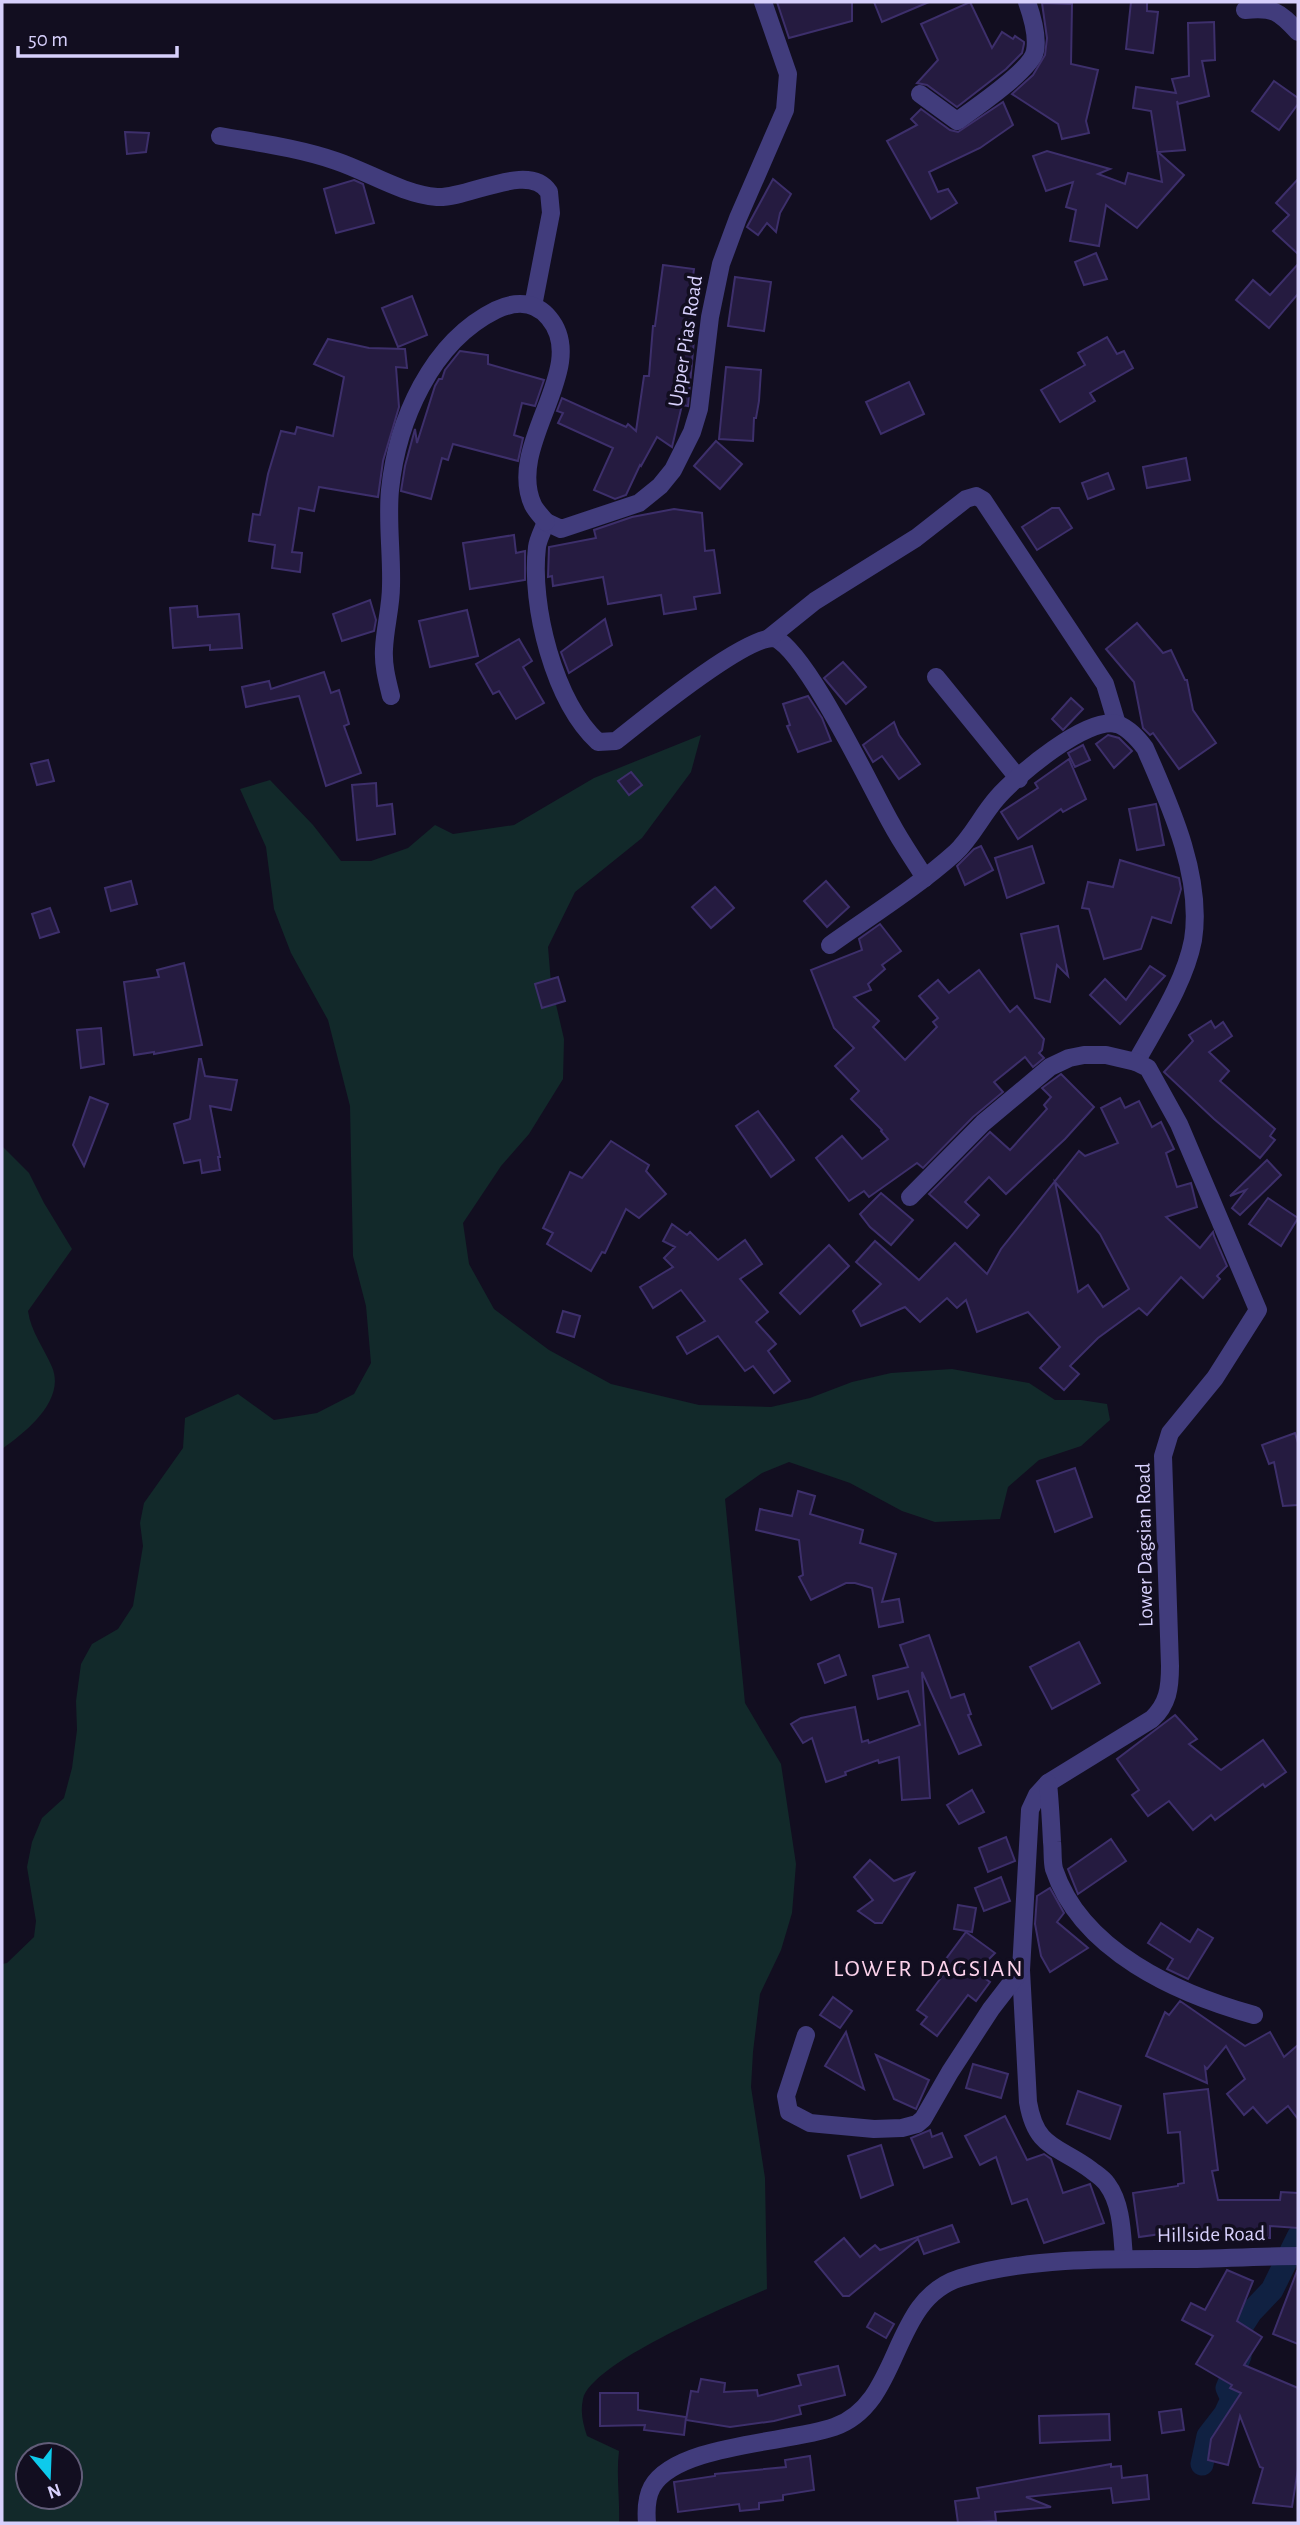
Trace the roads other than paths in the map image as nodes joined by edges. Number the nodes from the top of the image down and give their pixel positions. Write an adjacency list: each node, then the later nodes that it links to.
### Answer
1 (763, 2): 8 (street, Upper Pias Road)
2 (1027, 2): 5 (street)
3 (1245, 10): 4 (street)
4 (1298, 32)
5 (920, 94)
6 (220, 136): 7 (street)
7 (533, 306): 8 (street); 11 (street)
8 (546, 522): 9 (street)
9 (769, 638): 12 (street); 14 (street)
10 (936, 677): 13 (street)
11 (391, 696)
12 (1117, 724): 13 (street); 16 (street)
13 (1019, 779): 14 (street)
14 (925, 878): 15 (street)
15 (830, 945)
16 (1136, 1062): 17 (street); 18 (street, Lower Dagsian Road)
17 (910, 1197)
18 (1048, 1783): 19 (street, Lower Dagsian Road); 20 (street)
19 (1021, 1970): 21 (street); 23 (street, Lower Dagsian Road)
20 (1254, 2015)
21 (806, 2035)
22 (1298, 2256): 23 (street, Hillside Road)
23 (1124, 2258): 24 (street, Hillside Road)
24 (647, 2523)

